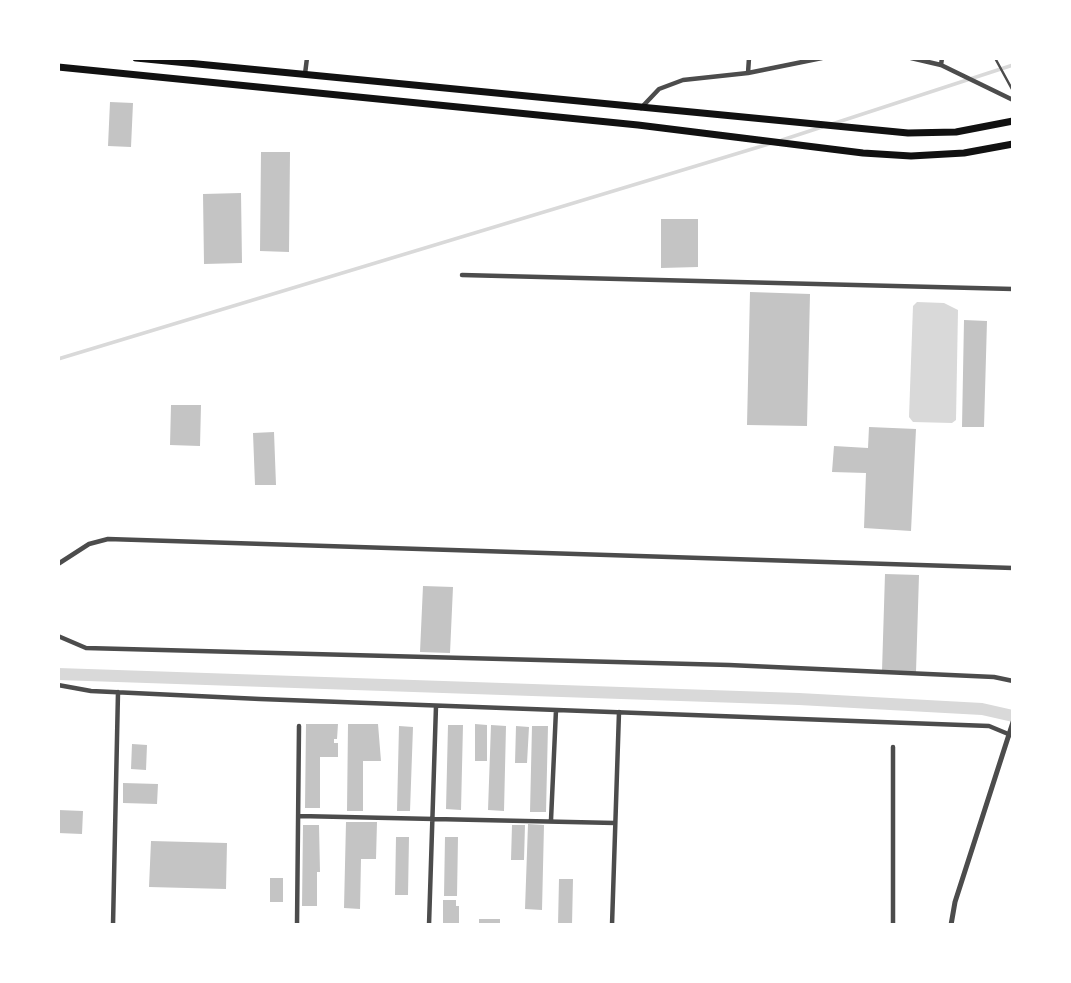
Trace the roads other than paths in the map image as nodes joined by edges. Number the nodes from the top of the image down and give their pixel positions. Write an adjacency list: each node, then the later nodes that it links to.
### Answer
1 (136, 58): 11 (main road)
2 (307, 58): 11 (street)
3 (749, 58): 10 (street)
4 (822, 58): 10 (street)
5 (911, 58): 8 (street)
6 (942, 58): 8 (street)
7 (995, 58): 12 (lane)
8 (941, 65): 13 (street)
9 (58, 67): 16 (main road)
10 (748, 73): 14 (street)
11 (305, 75): 14 (main road)
12 (1013, 91)
13 (1013, 100)
14 (641, 109): 15 (main road)
15 (1013, 121)
16 (1010, 145)
17 (462, 275): 18 (street)
18 (1013, 289)
19 (58, 564): 20 (street)
20 (1013, 568)
21 (58, 636): 22 (street)
22 (1013, 681)
23 (58, 685): 24 (street)
24 (118, 692): 25 (street); 36 (street)
25 (436, 706): 26 (street); 33 (street)
26 (556, 710): 27 (street); 34 (street)
27 (619, 712): 30 (street); 35 (street)
28 (1013, 722): 30 (street)
29 (299, 726): 32 (street)
30 (1010, 733): 41 (street)
31 (893, 747): 40 (street)
32 (299, 816): 33 (street); 37 (street)
33 (431, 818): 34 (street); 38 (street)
34 (551, 820): 35 (street)
35 (615, 823): 39 (street)
36 (113, 925)
37 (296, 925)
38 (429, 925)
39 (612, 925)
40 (893, 925)
41 (951, 925)

